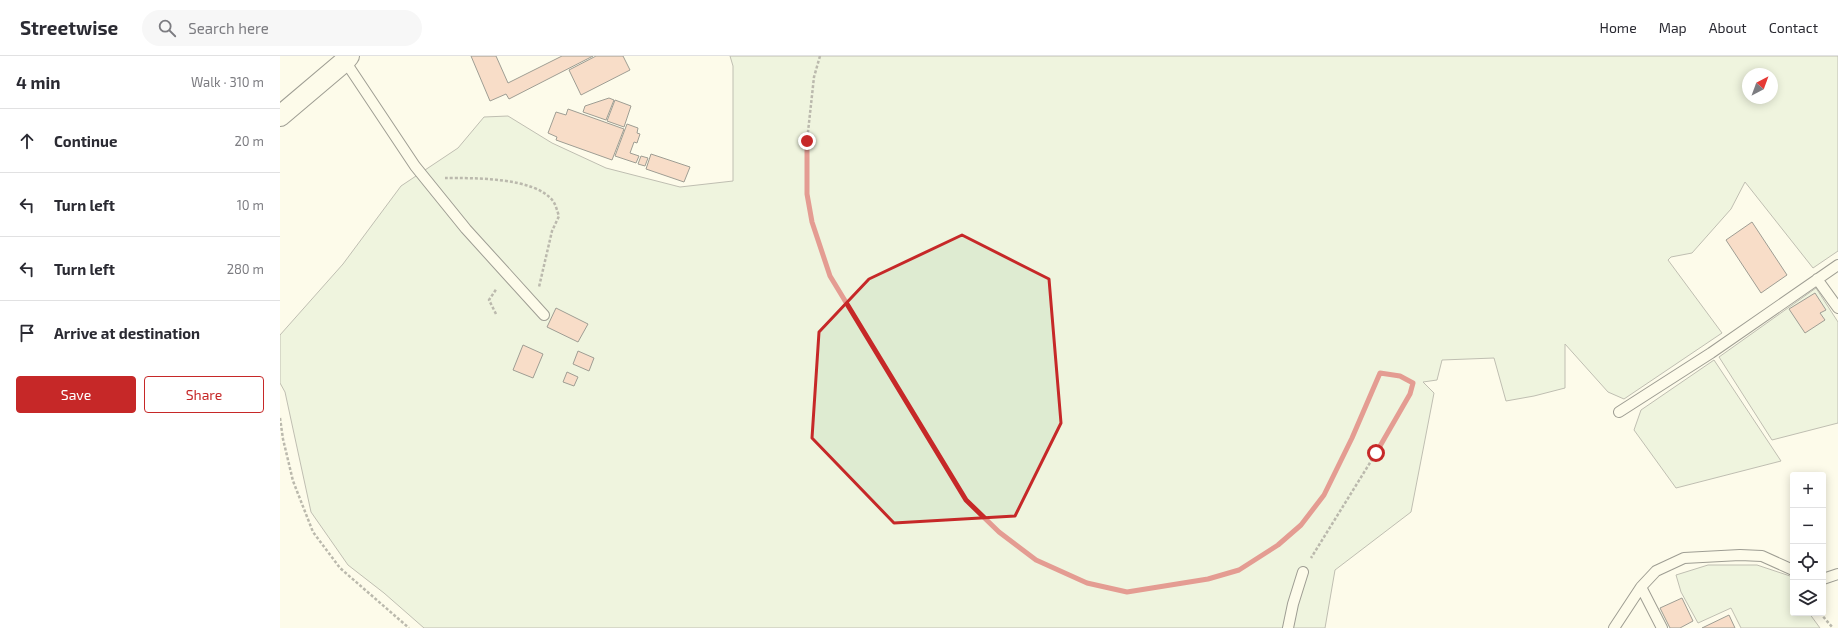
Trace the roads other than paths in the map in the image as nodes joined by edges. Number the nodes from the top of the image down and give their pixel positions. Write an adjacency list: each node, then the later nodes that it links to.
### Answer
1 (347, 58): 2 (street); 6 (lane)
2 (280, 116)
3 (1838, 264): 4 (lane)
4 (1817, 279): 5 (lane); 7 (lane)
5 (1838, 308)
6 (544, 315)
7 (1619, 412)
8 (1790, 569): 12 (lane)
9 (1303, 572): 13 (lane)
10 (1838, 574): 11 (lane)
11 (1826, 578)
12 (1641, 587): 14 (lane); 15 (lane)
13 (1288, 628)
14 (1614, 628)
15 (1662, 628)

